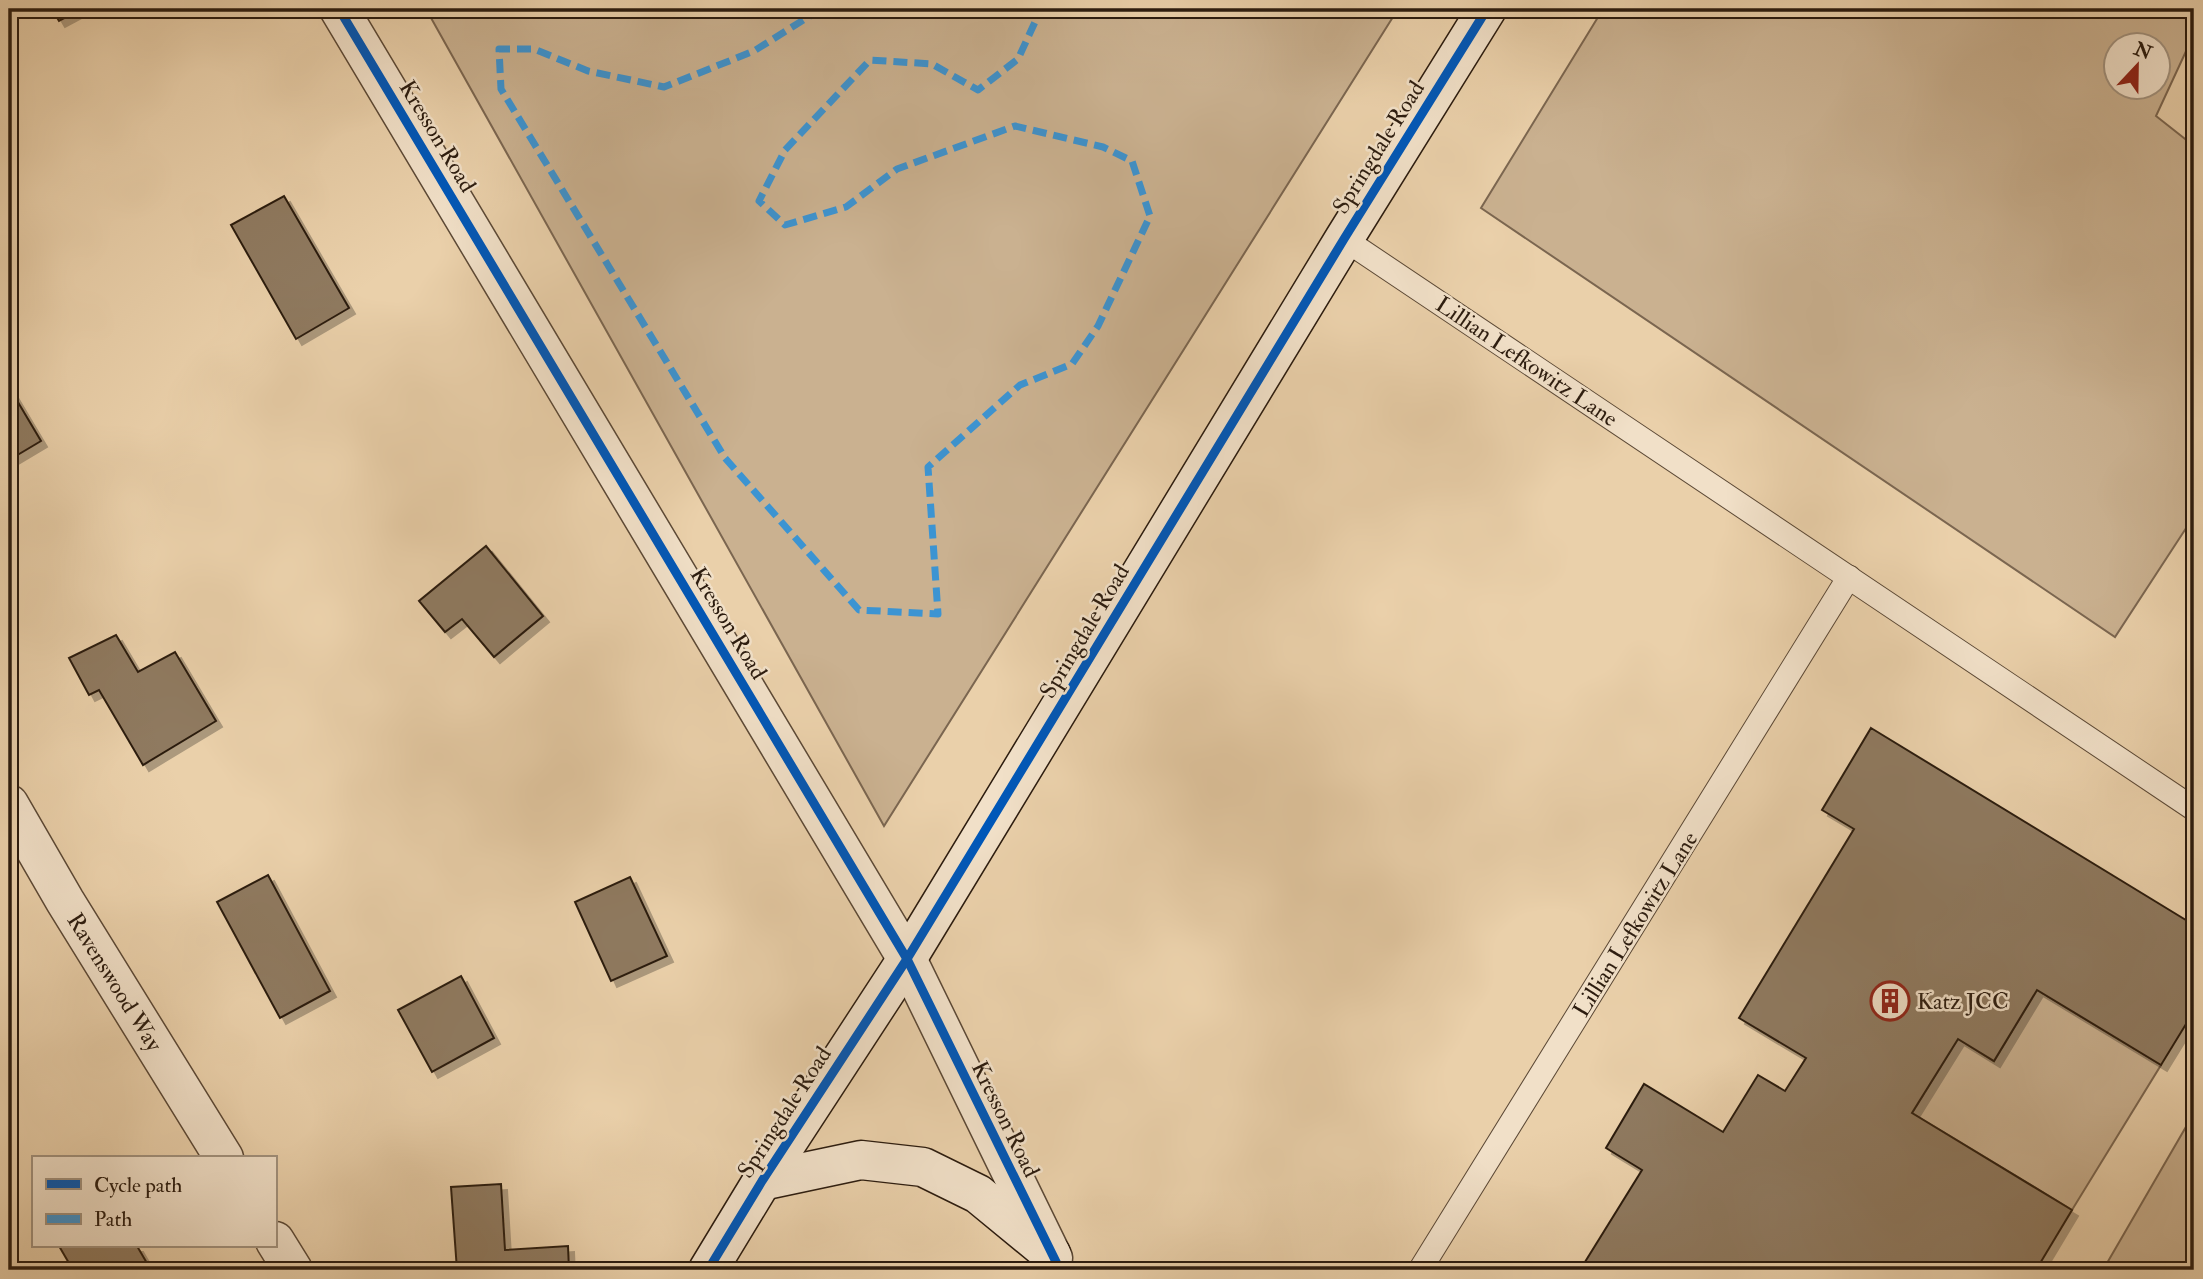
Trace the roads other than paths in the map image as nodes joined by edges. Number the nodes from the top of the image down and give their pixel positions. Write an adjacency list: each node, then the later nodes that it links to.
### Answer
1 (339, 9): 7 (street, Kresson Road)
2 (1487, 9): 3 (street, Springdale Road)
3 (1344, 239): 4 (lane, Lillian Lefkowitz Lane); 7 (street, Springdale Road)
4 (1849, 577): 6 (lane, Lillian Lefkowitz Lane); 14 (lane, Lillian Lefkowitz Lane)
5 (9, 804): 8 (street, Ravenswood Way)
6 (2194, 809)
7 (907, 959): 9 (street, Springdale Road); 11 (street, Kresson Road)
8 (223, 1156)
9 (762, 1181): 11 (street); 13 (street, Springdale Road)
10 (276, 1243): 12 (street)
11 (1055, 1262)
12 (293, 1270)
13 (708, 1270)
14 (1420, 1270)

